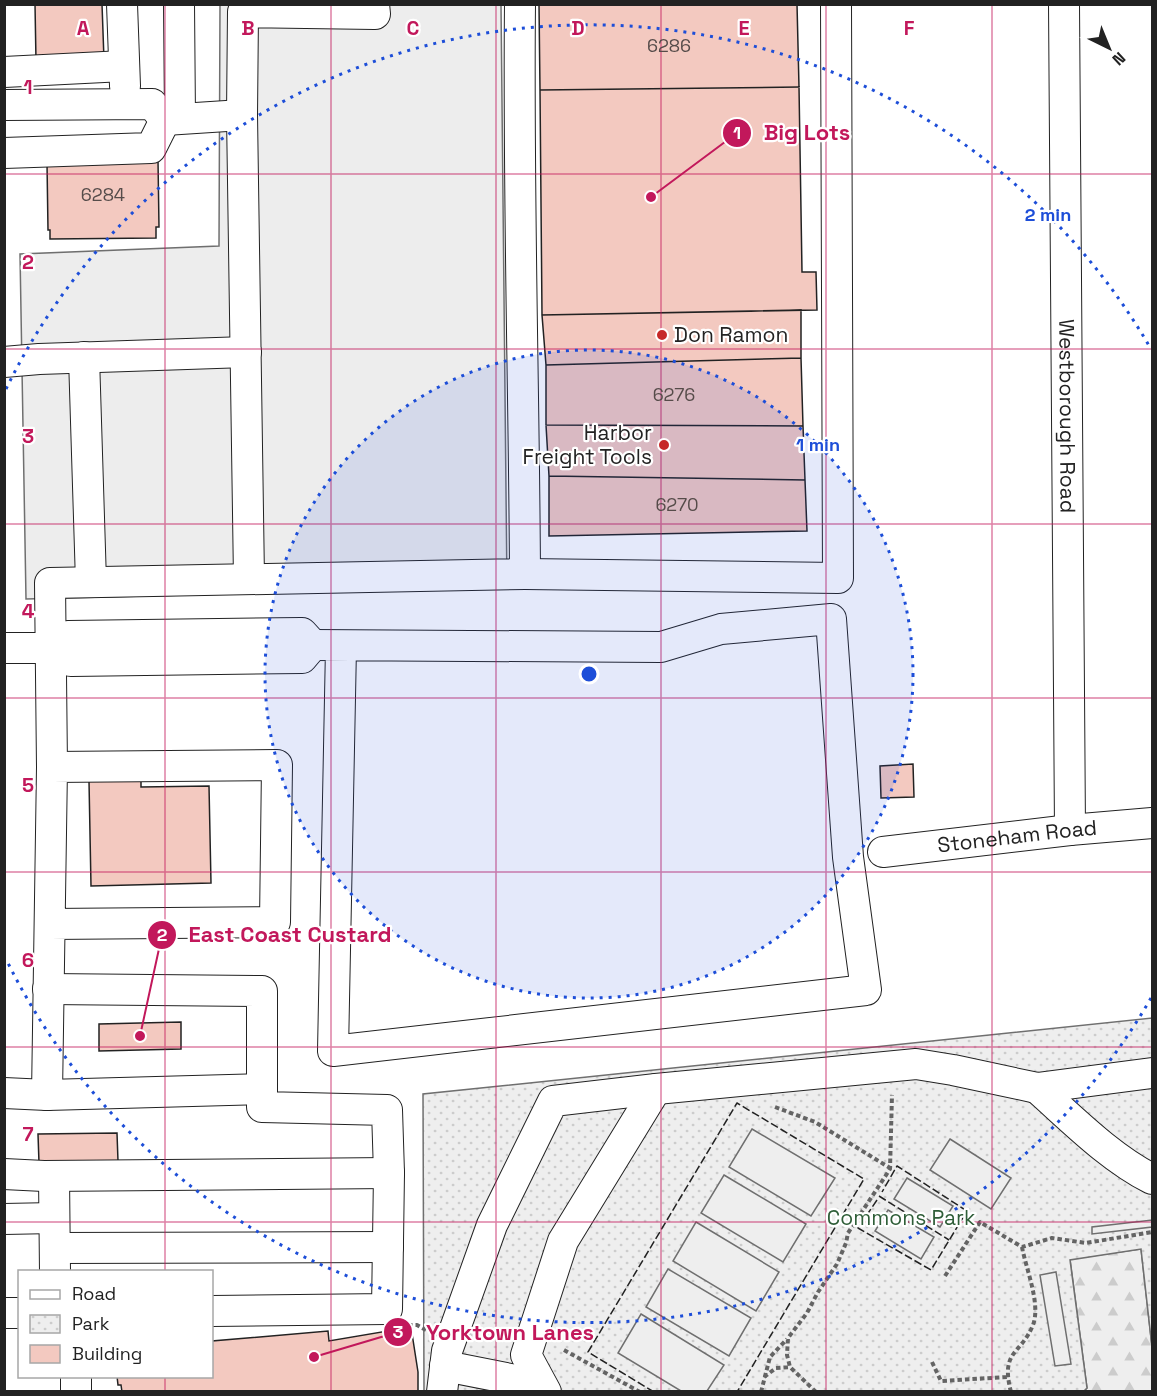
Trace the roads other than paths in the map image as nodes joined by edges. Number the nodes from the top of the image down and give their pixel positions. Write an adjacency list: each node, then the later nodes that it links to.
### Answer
1 (122, 4): 7 (street)
2 (179, 4): 12 (street)
3 (374, 4): 11 (street)
4 (520, 4): 17 (street)
5 (836, 4): 17 (street)
6 (1064, 4): 25 (street, Westborough Road)
7 (124, 66): 8 (street); 9 (street)
8 (4, 72)
9 (125, 104): 10 (street); 12 (street)
10 (4, 105)
11 (242, 115): 12 (street); 14 (street)
12 (172, 119): 13 (street)
13 (4, 153)
14 (246, 352): 15 (street); 18 (street)
15 (84, 357): 16 (street); 19 (street)
16 (4, 362)
17 (525, 574): 18 (street)
18 (249, 579): 19 (street)
19 (91, 582): 22 (street)
20 (327, 646): 20 (street); 22 (street)
21 (4, 648): 22 (street)
22 (56, 648): 23 (street)
23 (52, 767): 27 (street); 27 (street)
24 (1152, 823): 25 (street, Stoneham Road)
25 (1070, 830): 26 (street, Stoneham Road)
26 (883, 852)
27 (50, 924): 28 (street)
28 (48, 989): 33 (street); 34 (street)
29 (1152, 1073): 30 (street)
30 (1037, 1088): 31 (street); 35 (street)
31 (656, 1089): 44 (street); 45 (street)
32 (4, 1093): 33 (street)
33 (47, 1095): 34 (street)
34 (262, 1098): 36 (street)
35 (1146, 1167)
36 (389, 1173): 38 (street); 41 (street)
37 (4, 1174): 38 (street)
38 (54, 1176): 39 (street)
39 (54, 1218): 40 (street); 42 (street)
40 (4, 1219)
41 (388, 1247): 42 (street); 43 (street)
42 (56, 1260)
43 (213, 1311)
44 (446, 1366): 45 (street)
45 (528, 1380)

